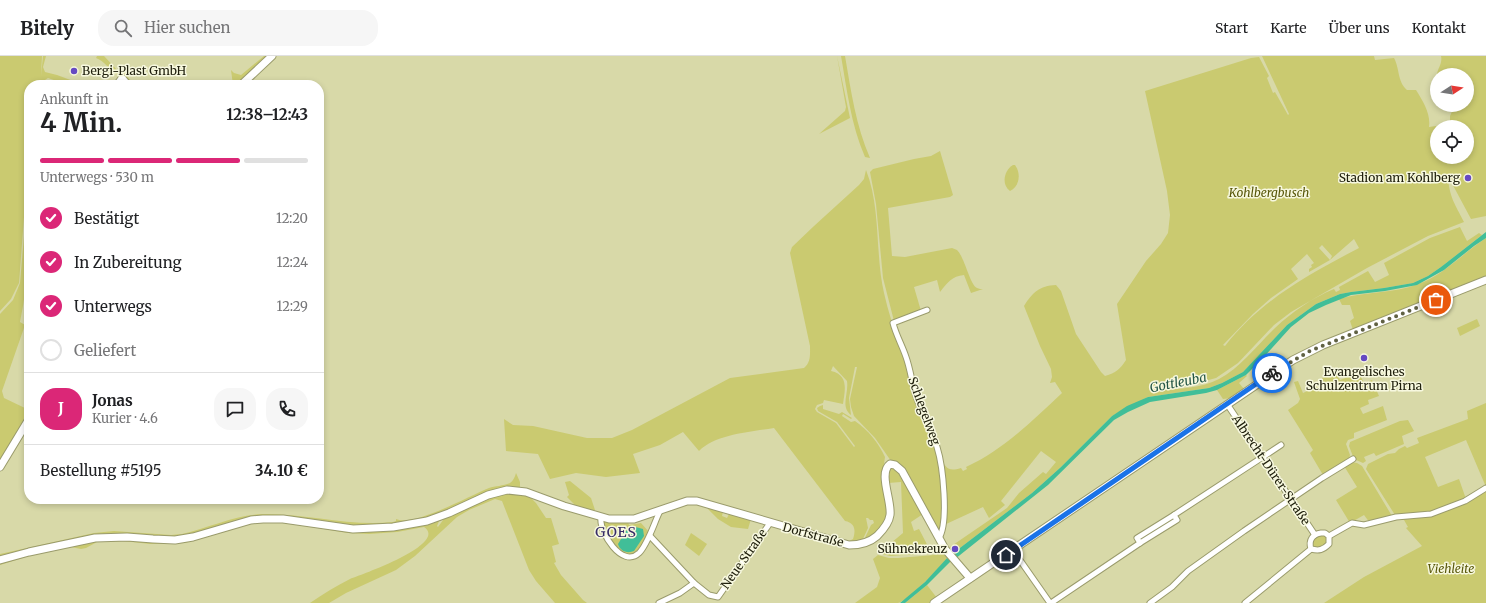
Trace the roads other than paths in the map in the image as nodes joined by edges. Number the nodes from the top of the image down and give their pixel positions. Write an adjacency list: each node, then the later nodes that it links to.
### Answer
1 (272, 56): 2 (street)
2 (246, 80)
3 (1486, 280): 5 (street)
4 (927, 310): 19 (street, Schlegelweg)
5 (1227, 404): 8 (street, Albrecht-Dürer-Straße); 21 (street)
6 (24, 427): 10 (street)
7 (1281, 444): 8 (street)
8 (1263, 457): 12 (street, Albrecht-Dürer-Straße); 27 (street)
9 (1353, 459): 12 (street)
10 (0, 467)
11 (1486, 488): 18 (street)
12 (1290, 498): 16 (street, Albrecht-Dürer-Straße); 28 (street)
13 (660, 511): 14 (street, Dorfstraße); 15 (street, Dorfstraße); 17 (street)
14 (601, 518): 17 (street); 22 (street, Dorfstraße)
15 (770, 523): 19 (street, Dorfstraße); 24 (street, Neue Straße)
16 (1315, 535): 18 (street, Albrecht-Dürer-Straße); 20 (street, Albrecht-Dürer-Straße)
17 (650, 536): 24 (street)
18 (1329, 536): 20 (street)
19 (939, 538): 23 (street)
20 (1311, 549): 29 (street)
21 (1013, 550): 23 (street); 27 (street)
22 (0, 560)
23 (970, 578): 26 (street)
24 (694, 583): 25 (street)
25 (659, 603)
26 (934, 603)
27 (1050, 603)
28 (1150, 603)
29 (1245, 603)

